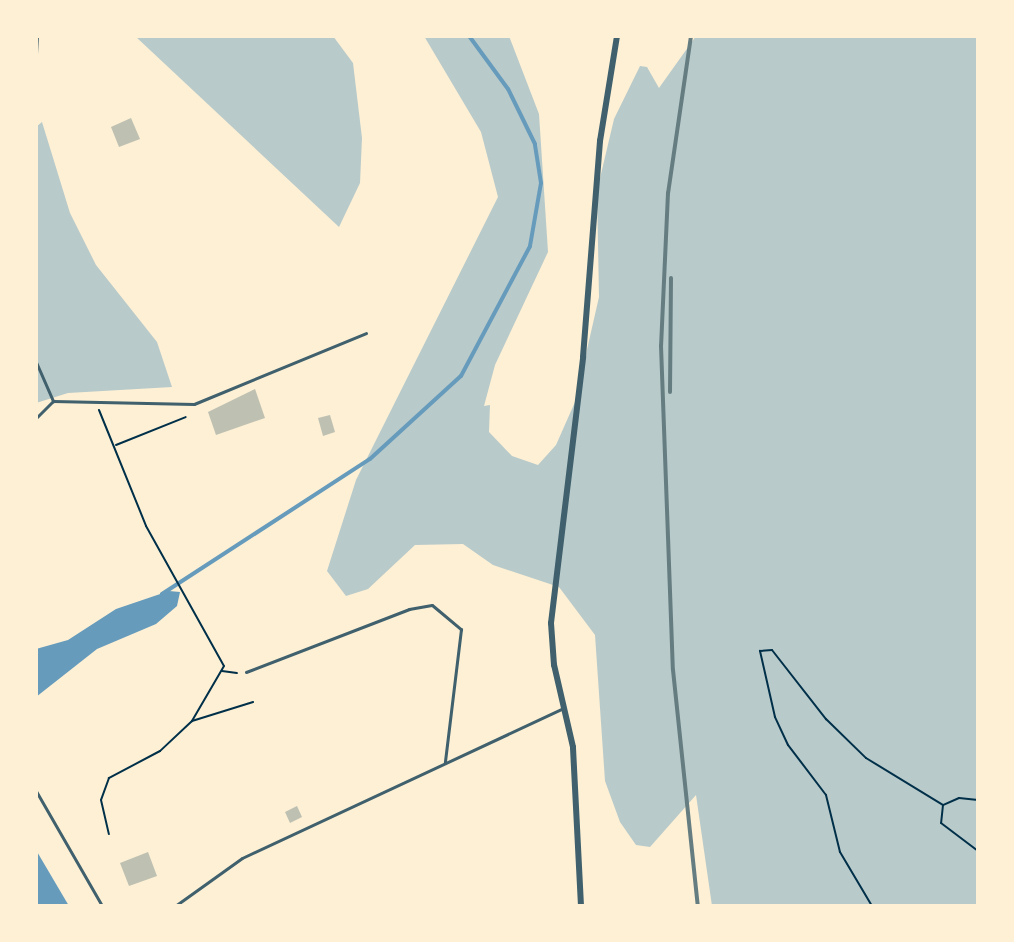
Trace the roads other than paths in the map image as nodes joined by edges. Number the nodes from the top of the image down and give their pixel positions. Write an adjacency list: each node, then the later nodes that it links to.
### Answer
1 (37, 36): 3 (lane)
2 (617, 36): 9 (street)
3 (36, 54)
4 (366, 333): 6 (lane)
5 (36, 362): 6 (lane)
6 (53, 401): 7 (lane)
7 (36, 418)
8 (246, 672): 10 (lane)
9 (564, 708): 10 (lane); 14 (street)
10 (445, 762): 13 (lane)
11 (36, 791): 12 (lane)
12 (102, 906)
13 (175, 906)
14 (581, 906)

